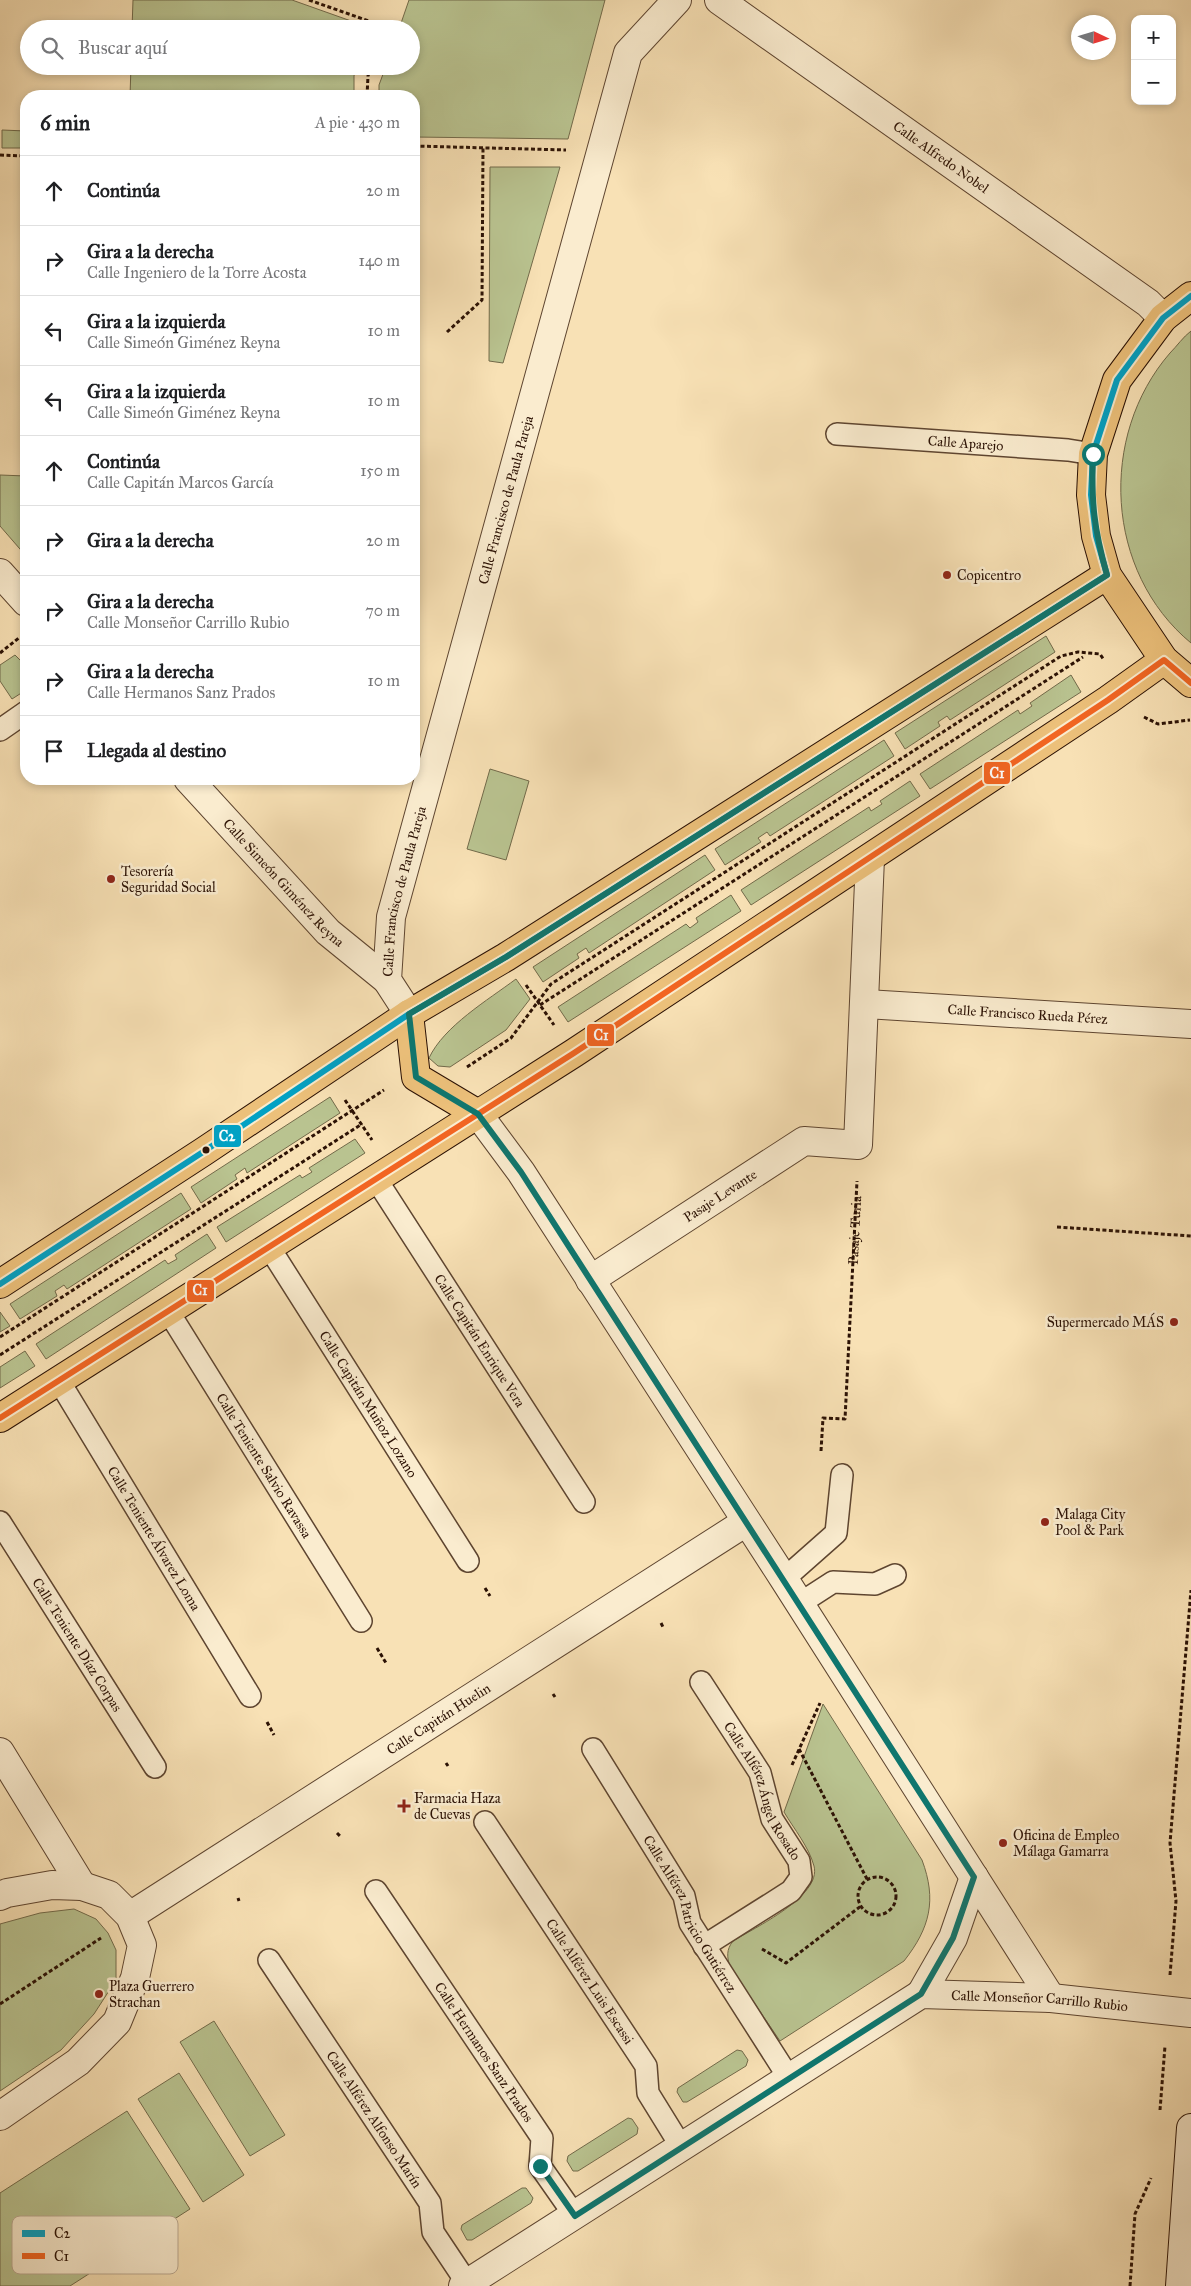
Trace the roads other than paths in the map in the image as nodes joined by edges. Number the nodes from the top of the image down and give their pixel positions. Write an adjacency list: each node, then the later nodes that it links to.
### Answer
1 (677, 0): 16 (street, Calle Francisco de Paula Pareja)
2 (719, 0): 4 (street, Calle Alfredo Nobel)
3 (1191, 296): 4 (main road)
4 (1163, 318): 6 (main road)
5 (837, 434): 6 (lane, Calle Aparejo)
6 (1093, 454): 8 (main road)
7 (0, 573): 9 (street)
8 (1107, 575): 10 (main road); 18 (main road)
9 (20, 595)
10 (1164, 660): 11 (main road); 15 (main road)
11 (1191, 683)
12 (20, 716): 13 (lane)
13 (0, 730)
14 (193, 785): 16 (street, Calle Simeón Giménez Reyna)
15 (870, 858): 17 (street); 20 (main road)
16 (387, 980): 18 (street, Calle Francisco de Paula Pareja)
17 (866, 1004): 19 (street, Calle Francisco Rueda Pérez); 23 (street, Pasaje Levante)
18 (409, 1014): 20 (main road); 24 (main road)
19 (1191, 1024)
20 (478, 1114): 21 (main road); 23 (street)
21 (376, 1179): 22 (main road); 29 (lane, Calle Capitán Enrique Vera)
22 (269, 1247): 25 (main road); 32 (lane, Calle Capitán Muñoz Lozano)
23 (590, 1280): 31 (street)
24 (0, 1284)
25 (168, 1311): 26 (main road); 36 (lane, Calle Teniente Salvio Ravassa)
26 (59, 1380): 27 (main road); 38 (lane, Calle Teniente Álvarez Loma)
27 (0, 1418)
28 (842, 1475): 34 (lane)
29 (584, 1502)
30 (0, 1522): 41 (lane, Calle Teniente Díaz Corpas)
31 (746, 1522): 34 (street); 47 (street, Calle Capitán Huelin)
32 (468, 1560)
33 (895, 1575): 35 (lane)
34 (784, 1579): 35 (street)
35 (799, 1604): 43 (street)
36 (361, 1621)
37 (701, 1682): 48 (lane, Calle Alférez Ángel Rosado)
38 (250, 1696)
39 (593, 1749): 48 (lane, Calle Alférez Patricio Gutiérrez)
40 (0, 1752): 44 (street)
41 (155, 1767)
42 (485, 1822): 56 (lane, Calle Alférez Luis Escassi)
43 (974, 1877): 50 (street); 51 (street)
44 (82, 1886): 46 (street); 47 (street)
45 (376, 1892): 57 (lane, Calle Hermanos Sanz Prados)
46 (0, 1896)
47 (130, 1916): 54 (street)
48 (704, 1946): 53 (lane, Calle Alférez Patricio Gutiérrez)
49 (269, 1960): 58 (lane, Calle Alférez Alfonso Marín)
50 (921, 1994): 51 (street, Calle Monseñor Carrillo Rubio); 53 (street)
51 (1051, 1998): 52 (street, Calle Monseñor Carrillo Rubio)
52 (1179, 2012)
53 (789, 2078): 56 (street)
54 (0, 2116)
55 (1191, 2128): 59 (street)
56 (682, 2148): 57 (street)
57 (575, 2216): 58 (street)
58 (465, 2285)
59 (1180, 2286)

